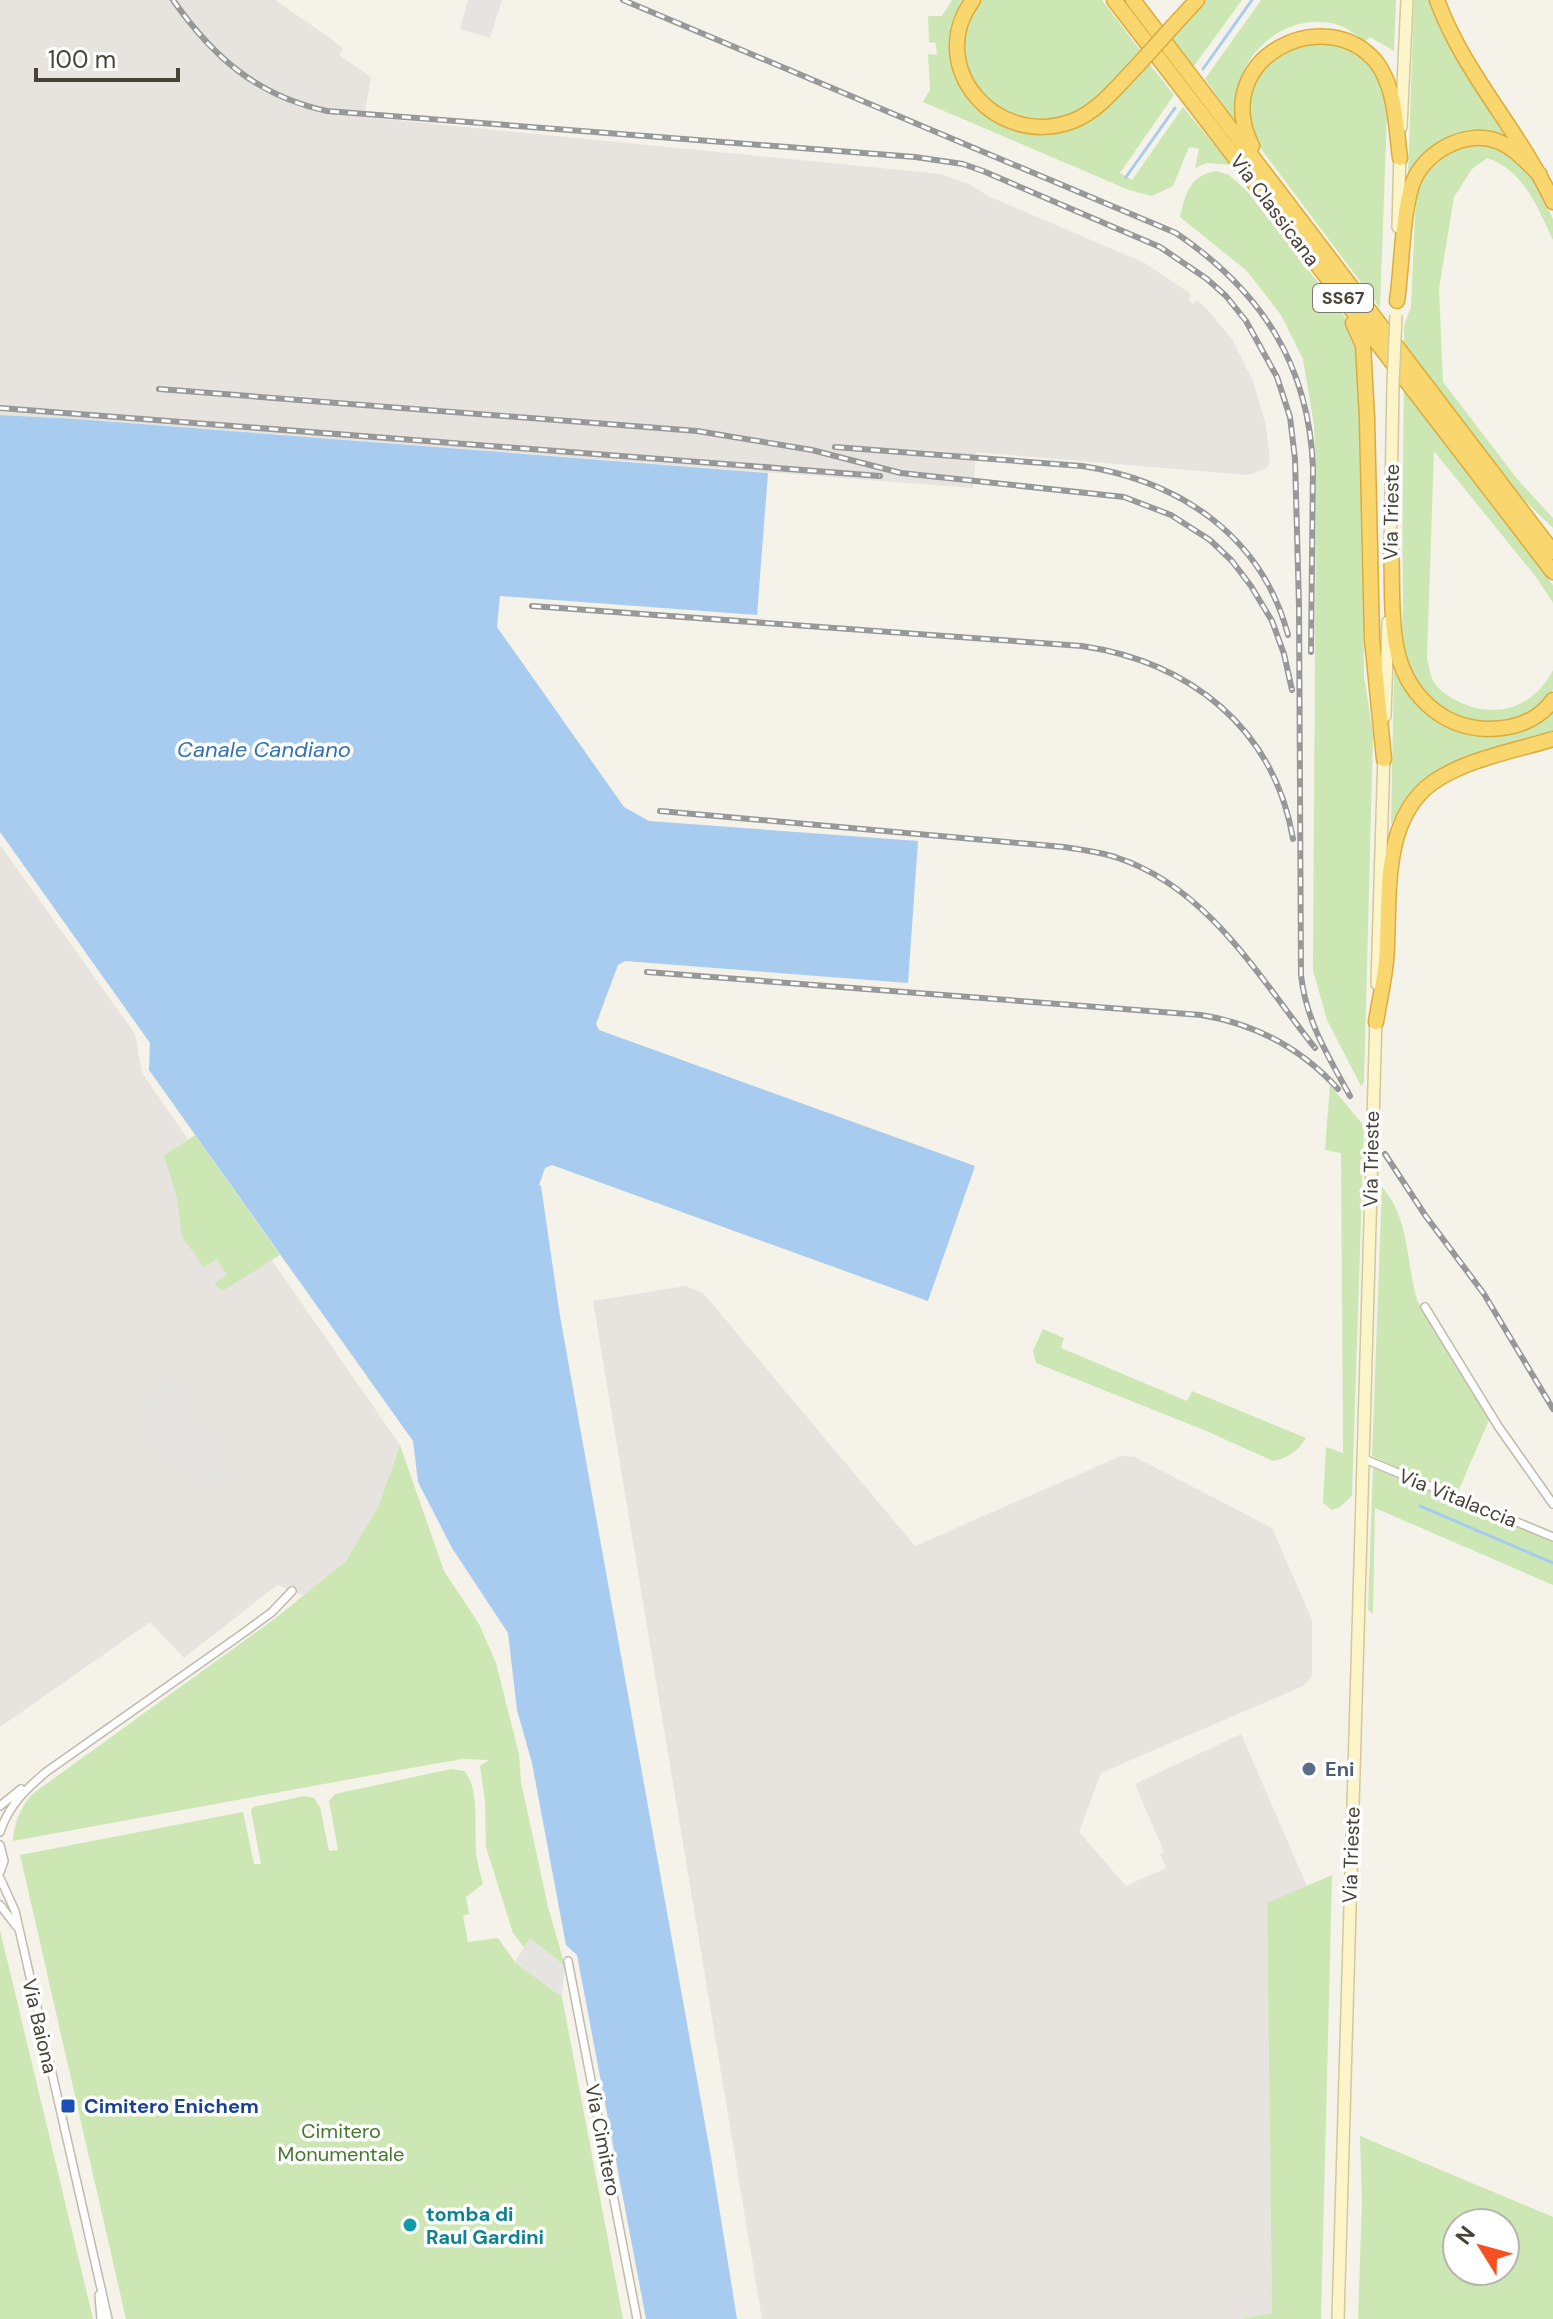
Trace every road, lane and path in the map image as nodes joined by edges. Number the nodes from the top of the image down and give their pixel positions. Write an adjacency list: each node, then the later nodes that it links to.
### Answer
1 (973, 0): 5 (highway, bridge)
2 (1108, 0): 8 (highway, SS67)
3 (1114, 0): 8 (highway, Via Classicana)
4 (1133, 0): 10 (highway, Via Classicana)
5 (1197, 0)
6 (1407, 0): 9 (main road, Via Trieste)
7 (1437, 0): 11 (highway)
8 (1133, 24): 13 (highway, Via Classicana / SS67)
9 (1400, 158): 10 (highway); 14 (main road, Via Trieste)
10 (1264, 171): 15 (highway, Via Classicana)
11 (1540, 175): 12 (highway); 14 (highway)
12 (1553, 202)
13 (1297, 239): 19 (highway, Via Classicana / SS67); 22 (highway)
14 (1396, 308): 17 (main road, Via Trieste, bridge)
15 (1465, 438): 16 (highway); 18 (highway, Via Classicana)
16 (1553, 533)
17 (1391, 546): 20 (highway); 22 (main road, Via Trieste)
18 (1553, 552)
19 (1553, 572)
20 (1553, 700)
21 (1553, 739): 23 (highway)
22 (1384, 759): 23 (main road, Via Trieste)
23 (1376, 1022): 25 (main road, Via Trieste)
24 (1425, 1307): 26 (street)
25 (1362, 1458): 27 (street, Via Vitalaccia); 41 (main road, Via Trieste)
26 (1553, 1504)
27 (1553, 1537)
28 (292, 1591): 29 (street)
29 (46, 1772): 30 (street); 31 (street)
30 (0, 1806)
31 (0, 1832)
32 (0, 1845): 33 (street)
33 (0, 1875): 35 (street, Via Baiona)
34 (0, 1905): 35 (street)
35 (18, 1929): 37 (street, Via Baiona)
36 (568, 1961): 40 (street, Via Cimitero)
37 (97, 2269): 38 (street, Via Baiona); 39 (street, Via Baiona)
38 (101, 2319)
39 (108, 2319)
40 (637, 2319)
41 (1338, 2319)

